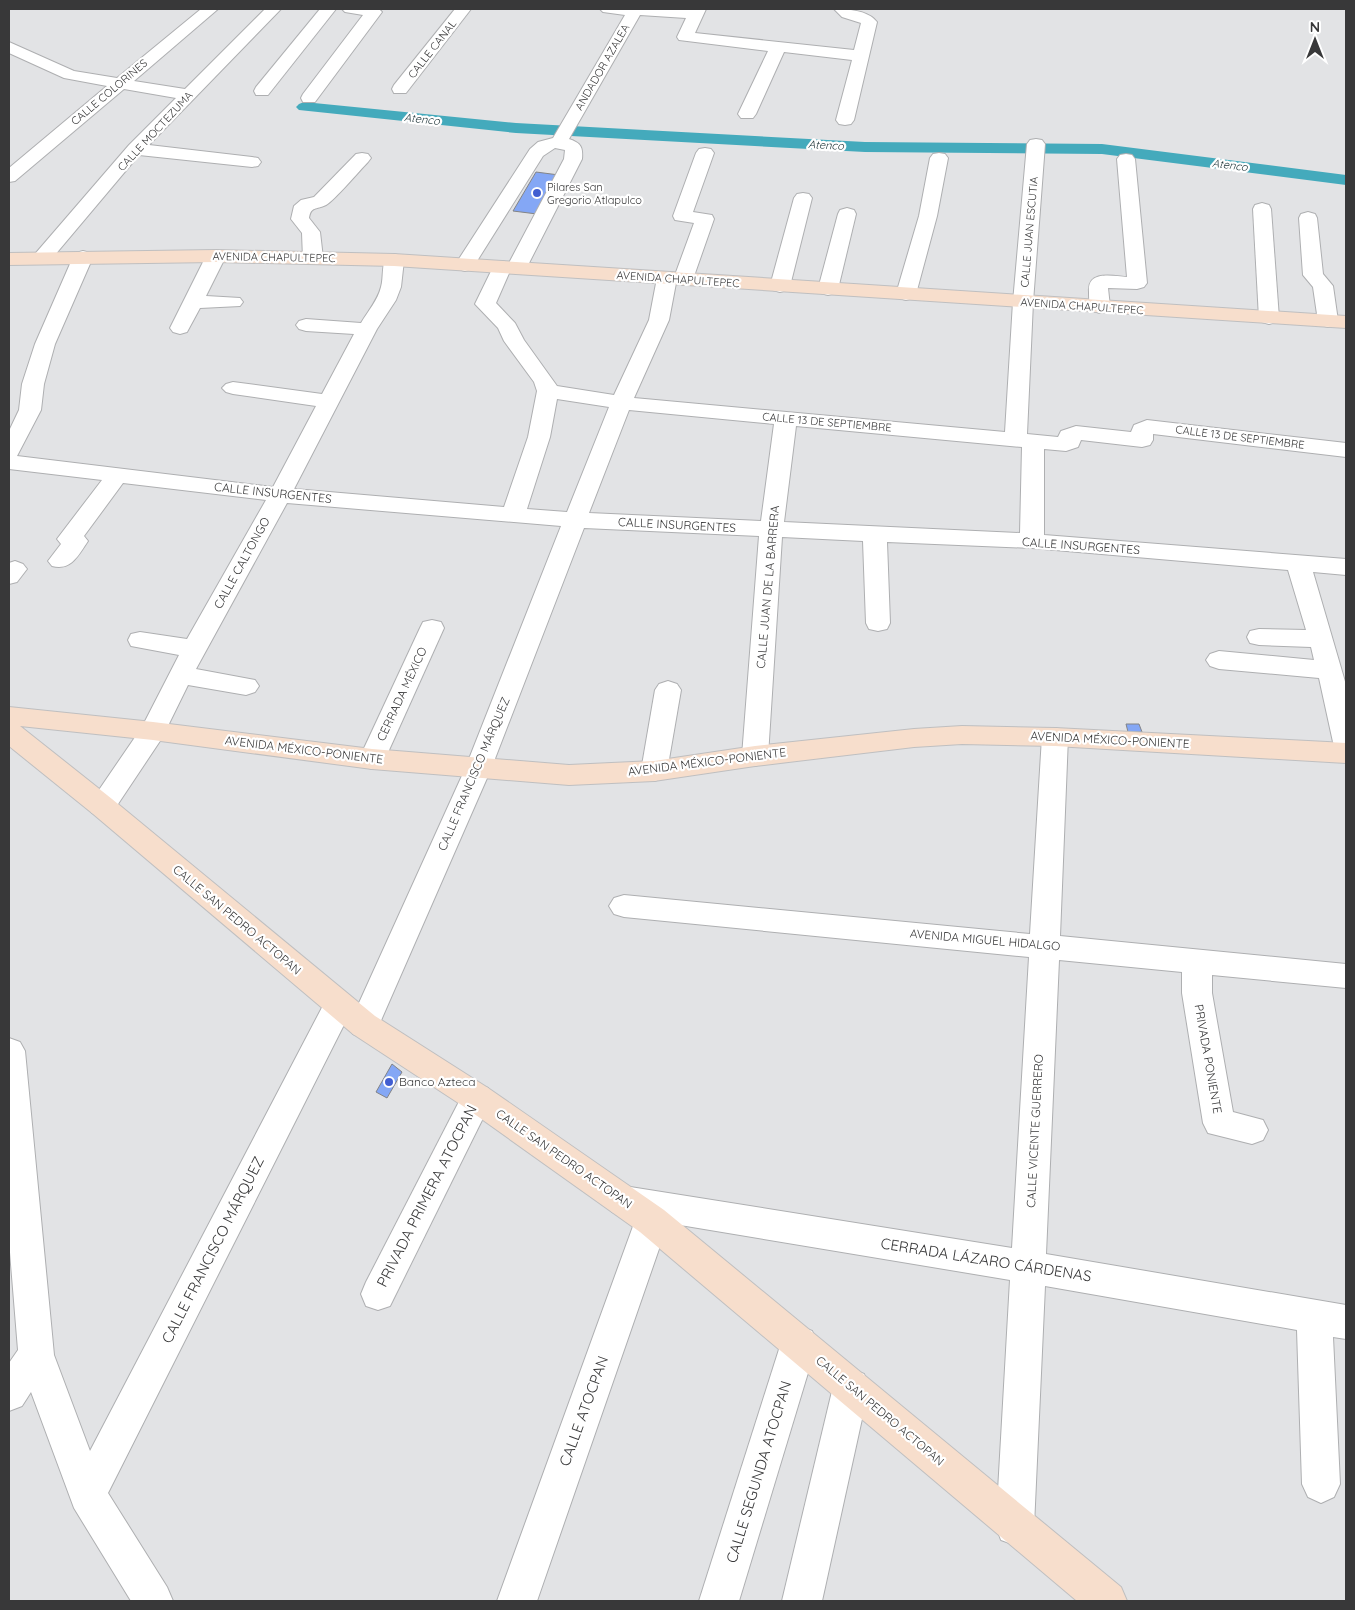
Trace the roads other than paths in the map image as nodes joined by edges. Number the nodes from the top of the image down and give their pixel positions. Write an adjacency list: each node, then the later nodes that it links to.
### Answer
1 (272, 9): 17 (street, CALLE MOCTEZUMA)
2 (328, 9): 16 (street)
3 (350, 9): 18 (street)
4 (463, 9): 15 (street, CALLE CANAL)
5 (608, 9): 9 (street)
6 (842, 9): 13 (street)
7 (189, 10): 8 (street)
8 (209, 10): 14 (street, CALLE COLORINES)
9 (635, 10): 10 (street); 21 (street, ANDADOR AZALEA)
10 (696, 11): 12 (street)
11 (9, 47): 14 (street)
12 (778, 47): 13 (street); 19 (street)
13 (861, 56): 20 (street)
14 (119, 84): 17 (street); 31 (street, CALLE COLORINES)
15 (400, 89)
16 (262, 91)
17 (189, 95): 23 (street, CALLE MOCTEZUMA)
18 (309, 98)
19 (747, 114)
20 (845, 120)
21 (559, 142): 29 (street); 30 (street)
22 (1036, 148): 50 (street, CALLE JUAN ESCUTIA)
23 (135, 150): 28 (street); 38 (street, CALLE MOCTEZUMA)
24 (705, 153): 44 (street)
25 (362, 158): 39 (street)
26 (939, 158): 47 (street)
27 (1126, 160): 51 (street)
28 (252, 162)
29 (528, 166): 30 (street); 42 (street)
30 (568, 168): 43 (street)
31 (9, 177)
32 (803, 198): 45 (street)
33 (1262, 209): 52 (street)
34 (847, 214): 46 (street)
35 (1308, 218): 53 (street)
36 (216, 256): 37 (main road, AVENIDA CHAPULTEPEC); 39 (main road, AVENIDA CHAPULTEPEC); 48 (street)
37 (83, 257): 38 (main road, AVENIDA CHAPULTEPEC); 64 (street)
38 (42, 258): 40 (main road, AVENIDA CHAPULTEPEC)
39 (313, 258): 41 (main road, AVENIDA CHAPULTEPEC)
40 (9, 259)
41 (394, 260): 42 (main road, AVENIDA CHAPULTEPEC); 56 (street, CALLE CALTONGO)
42 (465, 265): 43 (main road, AVENIDA CHAPULTEPEC)
43 (510, 267): 44 (main road, AVENIDA CHAPULTEPEC); 58 (street)
44 (675, 278): 45 (main road, AVENIDA CHAPULTEPEC); 60 (street)
45 (780, 286): 46 (main road, AVENIDA CHAPULTEPEC)
46 (828, 289): 47 (main road, AVENIDA CHAPULTEPEC)
47 (906, 294): 50 (main road, AVENIDA CHAPULTEPEC)
48 (193, 302): 49 (street); 55 (street)
49 (233, 302)
50 (1023, 302): 51 (main road, AVENIDA CHAPULTEPEC); 62 (street, CALLE JUAN ESCUTIA)
51 (1100, 308): 52 (main road, AVENIDA CHAPULTEPEC)
52 (1269, 318): 53 (main road, AVENIDA CHAPULTEPEC)
53 (1337, 321)
54 (306, 325): 56 (street)
55 (180, 328)
56 (367, 329): 59 (street, CALLE CALTONGO)
57 (233, 388): 59 (street)
58 (548, 391): 60 (street, CALLE 13 DE SEPTIEMBRE); 68 (street)
59 (330, 402): 67 (street, CALLE CALTONGO)
60 (621, 403): 61 (street, CALLE 13 DE SEPTIEMBRE); 69 (street)
61 (786, 418): 62 (street, CALLE 13 DE SEPTIEMBRE); 70 (street, CALLE JUAN DE LA BARRERA)
62 (1025, 440): 63 (street, CALLE 13 DE SEPTIEMBRE); 72 (street)
63 (1346, 450)
64 (9, 452)
65 (9, 462): 66 (street, CALLE INSURGENTES)
66 (118, 474): 67 (street, CALLE INSURGENTES); 73 (street)
67 (280, 495): 68 (street, CALLE INSURGENTES); 81 (street, CALLE CALTONGO)
68 (513, 515): 69 (street, CALLE INSURGENTES)
69 (576, 520): 70 (street, CALLE INSURGENTES); 95 (street, CALLE FRANCISCO MÁRQUEZ)
70 (771, 530): 71 (street, CALLE INSURGENTES); 93 (street, CALLE JUAN DE LA BARRERA)
71 (876, 534): 72 (street, CALLE INSURGENTES); 76 (street)
72 (1032, 541): 74 (street, CALLE INSURGENTES)
73 (60, 561)
74 (1298, 563): 75 (street, CALLE INSURGENTES); 79 (street)
75 (1346, 567)
76 (878, 623)
77 (432, 628): 94 (street, CERRADA MÉXICO)
78 (1259, 637): 79 (street)
79 (1320, 639): 83 (street)
80 (140, 640): 81 (street)
81 (195, 649): 84 (street, CALLE CALTONGO)
82 (1219, 660): 83 (street)
83 (1330, 670): 91 (street)
84 (180, 675): 85 (street); 88 (street, CALLE CALTONGO)
85 (246, 686)
86 (668, 690): 96 (street)
87 (9, 716): 88 (main road, AVENIDA MÉXICO-PONIENTE)
88 (153, 731): 94 (main road, AVENIDA MÉXICO-PONIENTE); 97 (street, CALLE CALTONGO)
89 (9, 732): 97 (main road, CALLE SAN PEDRO ACTOPAN)
90 (1055, 737): 92 (main road, AVENIDA MÉXICO-PONIENTE); 93 (main road, AVENIDA MÉXICO-PONIENTE); 99 (street, CALLE VICENTE GUERRERO)
91 (1346, 742)
92 (1346, 753)
93 (755, 756): 96 (main road, AVENIDA MÉXICO-PONIENTE)
94 (372, 759): 95 (main road, AVENIDA MÉXICO-PONIENTE)
95 (478, 769): 96 (main road, AVENIDA MÉXICO-PONIENTE); 102 (street, CALLE FRANCISCO MÁRQUEZ)
96 (654, 771)
97 (102, 806): 102 (main road, CALLE SAN PEDRO ACTOPAN)
98 (624, 906): 99 (street, AVENIDA MIGUEL HIDALGO)
99 (1044, 946): 100 (street, AVENIDA MIGUEL HIDALGO); 107 (street, CALLE VICENTE GUERRERO)
100 (1197, 961): 101 (street, AVENIDA MIGUEL HIDALGO); 105 (street, PRIVADA PONIENTE)
101 (1346, 976)
102 (352, 1015): 104 (main road, CALLE SAN PEDRO ACTOPAN); 115 (street, CALLE FRANCISCO MÁRQUEZ)
103 (9, 1052): 111 (street)
104 (477, 1098): 106 (main road, CALLE SAN PEDRO ACTOPAN); 108 (street, PRIVADA PRIMERA ATOCPAN)
105 (1252, 1130)
106 (638, 1211): 107 (street, CERRADA LÁZARO CÁRDENAS); 110 (main road, CALLE SAN PEDRO ACTOPAN); 118 (street, CALLE ATOCPAN)
107 (1029, 1266): 109 (street, CERRADA LÁZARO CÁRDENAS); 116 (street, CALLE VICENTE GUERRERO)
108 (378, 1294)
109 (1330, 1319): 114 (street)
110 (799, 1342): 112 (main road, CALLE SAN PEDRO ACTOPAN); 119 (street, CALLE SEGUNDA ATOCPAN)
111 (36, 1356): 113 (street); 115 (street)
112 (851, 1387): 116 (main road, CALLE SAN PEDRO ACTOPAN); 120 (street)
113 (9, 1393)
114 (1321, 1484)
115 (88, 1495): 117 (street)
116 (1015, 1526): 121 (main road, CALLE SAN PEDRO ACTOPAN)
117 (153, 1601)
118 (517, 1601)
119 (719, 1601)
120 (802, 1601)
121 (1107, 1601)

